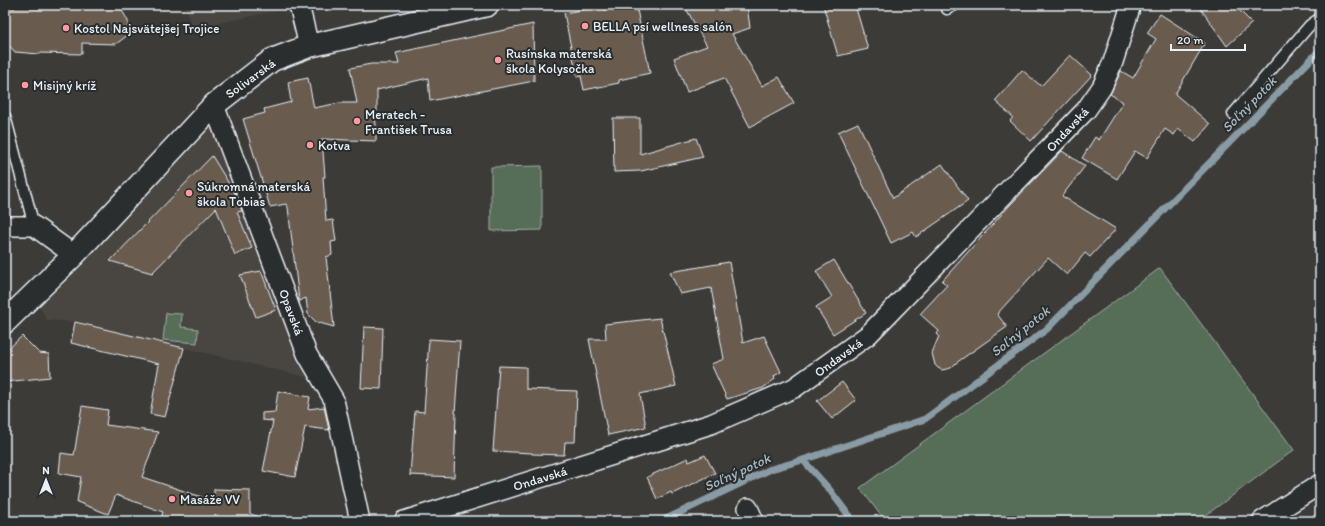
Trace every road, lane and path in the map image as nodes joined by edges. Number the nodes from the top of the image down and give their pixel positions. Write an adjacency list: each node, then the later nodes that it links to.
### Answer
1 (299, 5): 6 (street)
2 (487, 5): 4 (street, Solivarská)
3 (1131, 5): 16 (street, Ondavská)
4 (469, 8): 6 (street, Solivarská)
5 (1320, 18): 8 (lane)
6 (309, 46): 7 (street, Solivarská)
7 (214, 104): 12 (street, Solivarská); 15 (street, Opavská)
8 (1233, 114)
9 (5, 116): 11 (lane)
10 (5, 226): 11 (street)
11 (34, 226): 12 (street)
12 (74, 255): 13 (street, Solivarská)
13 (5, 322)
14 (1320, 484): 17 (street)
15 (360, 521)
16 (404, 521)
17 (1262, 521)

